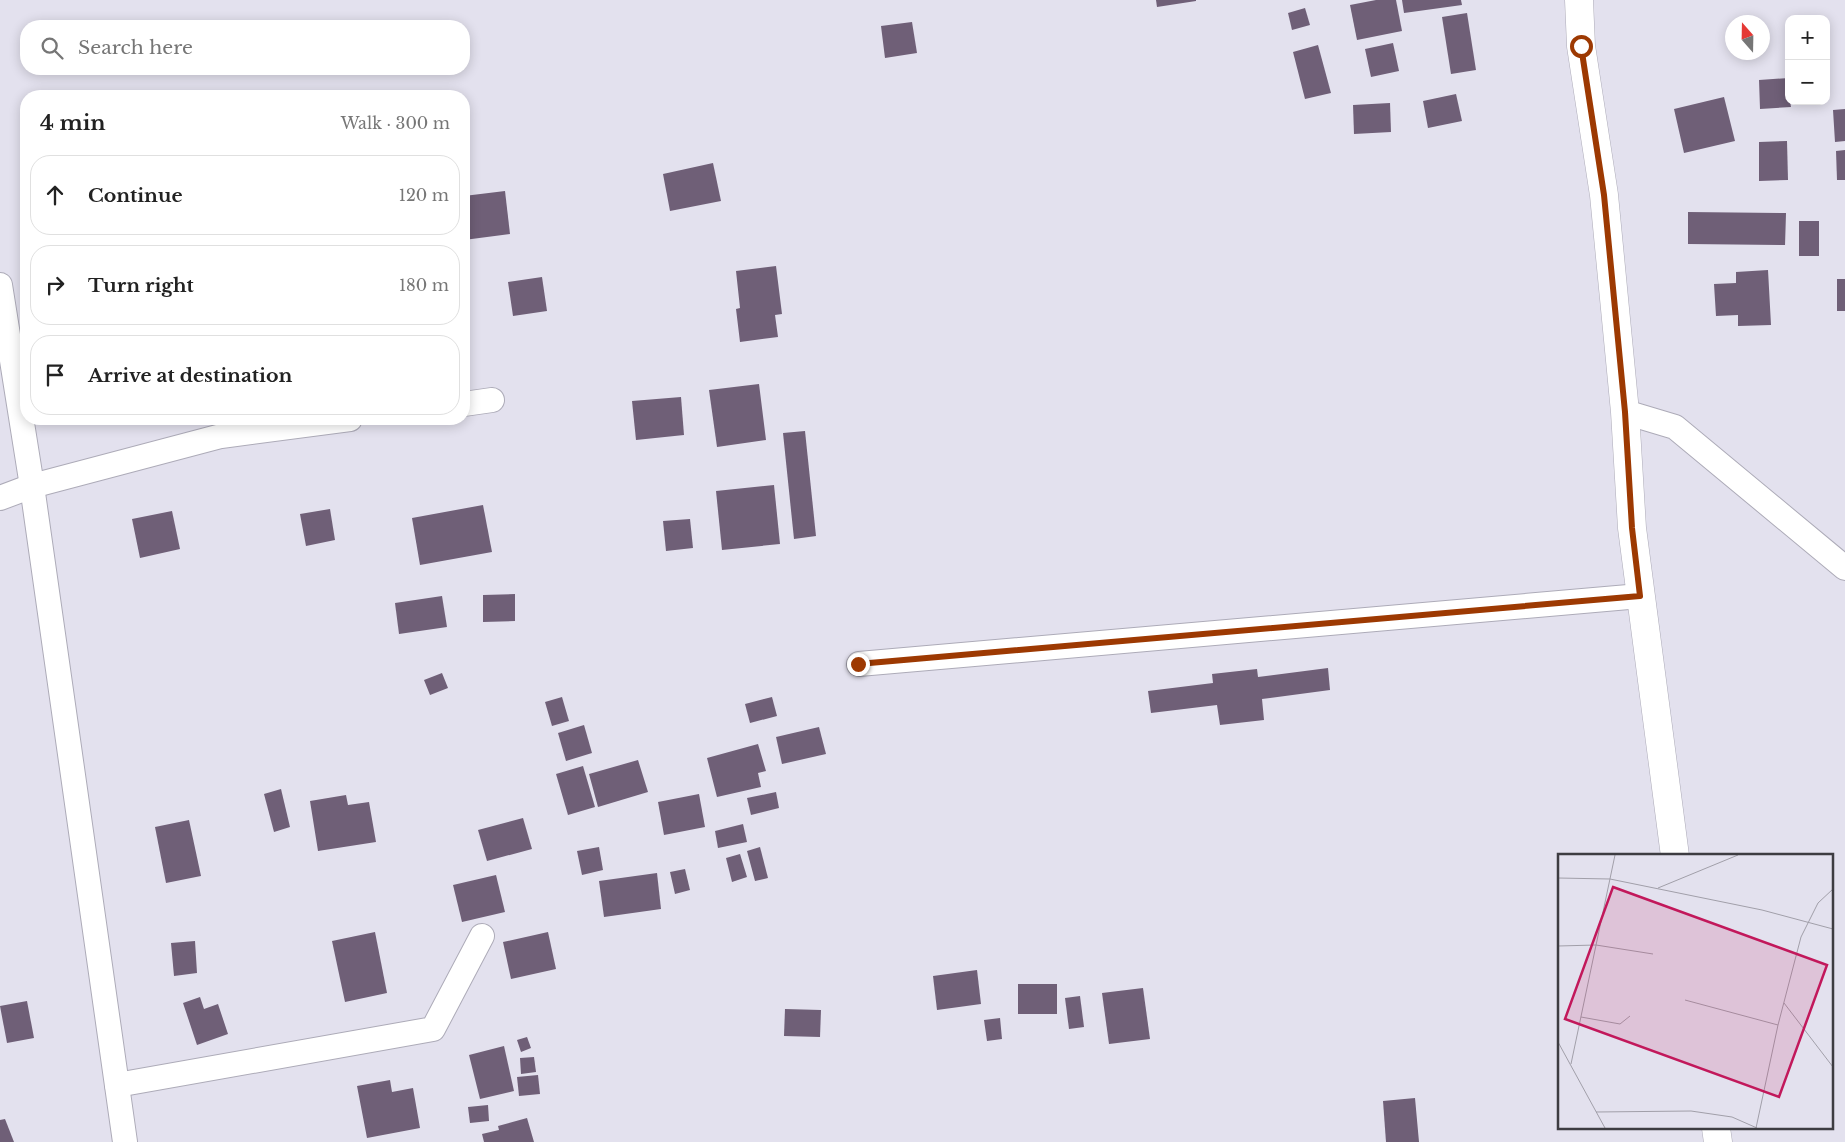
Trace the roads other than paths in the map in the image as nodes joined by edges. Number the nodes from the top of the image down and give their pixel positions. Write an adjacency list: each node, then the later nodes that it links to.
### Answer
1 (1579, 0): 6 (street)
2 (0, 285): 5 (street)
3 (492, 400): 4 (street)
4 (470, 403)
5 (20, 411)
6 (1625, 412): 11 (street); 12 (street)
7 (22, 425): 9 (street)
8 (304, 425): 9 (street)
9 (32, 486): 10 (street); 16 (street)
10 (0, 498)
11 (1845, 568)
12 (1640, 596): 13 (street); 14 (street)
13 (858, 664)
14 (1675, 854)
15 (482, 936): 16 (street)
16 (117, 1084): 17 (street)
17 (125, 1142)

